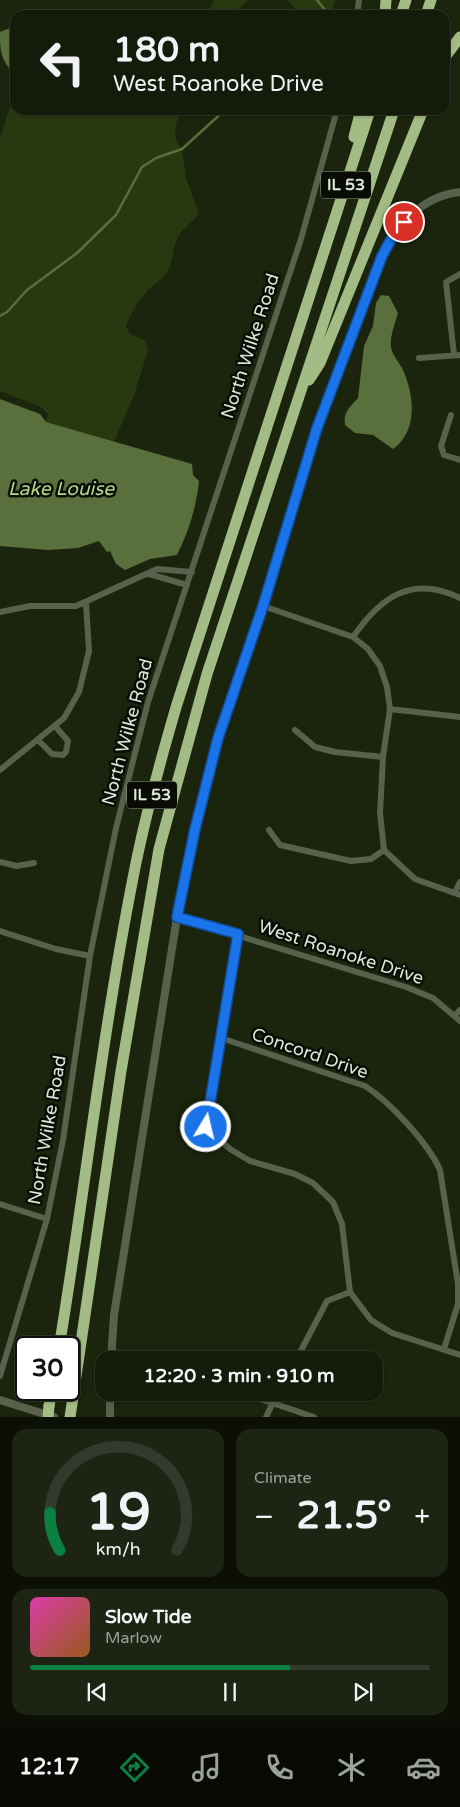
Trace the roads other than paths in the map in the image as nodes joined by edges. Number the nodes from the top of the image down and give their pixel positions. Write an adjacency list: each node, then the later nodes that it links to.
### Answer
1 (460, 37): 2 (highway)
2 (450, 51)
3 (336, 115): 16 (street, North Wilke Road)
4 (360, 115): 9 (highway)
5 (368, 115): 9 (highway, IL 53)
6 (392, 115): 13 (highway, IL 53)
7 (421, 115): 13 (highway)
8 (460, 192): 21 (street)
9 (321, 260): 48 (highway, IL 53)
10 (460, 274): 11 (street)
11 (457, 355): 12 (street)
12 (419, 358)
13 (301, 392): 58 (highway, IL 53)
14 (451, 415): 15 (street)
15 (460, 460)
16 (192, 572): 17 (street); 18 (street, North Wilke Road)
17 (149, 574): 18 (street); 20 (street)
18 (187, 585): 40 (street, North Wilke Road)
19 (460, 598): 23 (street)
20 (86, 602): 22 (street); 26 (street)
21 (263, 606): 23 (street); 37 (street)
22 (0, 612)
23 (353, 637): 24 (street)
24 (390, 709): 25 (street); 29 (street)
25 (460, 717)
26 (55, 726): 28 (street); 28 (street)
27 (295, 730): 29 (street)
28 (38, 740): 30 (street)
29 (383, 757): 32 (street)
30 (0, 770)
31 (269, 830): 32 (street)
32 (384, 850): 36 (street)
33 (0, 862): 34 (street)
34 (34, 863)
35 (460, 882): 36 (street)
36 (458, 893)
37 (177, 917): 39 (street, West Roanoke Drive); 50 (street)
38 (0, 930): 40 (street)
39 (238, 934): 42 (street, West Roanoke Drive); 44 (street)
40 (90, 956): 46 (street, North Wilke Road)
41 (460, 1010): 42 (street)
42 (455, 1016): 43 (street, West Roanoke Drive)
43 (460, 1022)
44 (221, 1038): 47 (street); 49 (street, Concord Drive)
45 (0, 1204): 46 (street)
46 (47, 1219): 53 (street, North Wilke Road)
47 (350, 1292): 49 (street); 51 (street)
48 (61, 1336)
49 (444, 1349): 52 (street)
50 (112, 1351)
51 (301, 1351)
52 (460, 1354)
53 (0, 1376)
54 (0, 1400): 59 (street)
55 (110, 1401): 60 (street)
56 (266, 1401): 57 (street)
57 (272, 1403): 61 (street); 62 (street)
58 (70, 1415)
59 (54, 1417)
60 (110, 1417)
61 (266, 1417)
62 (314, 1417)

